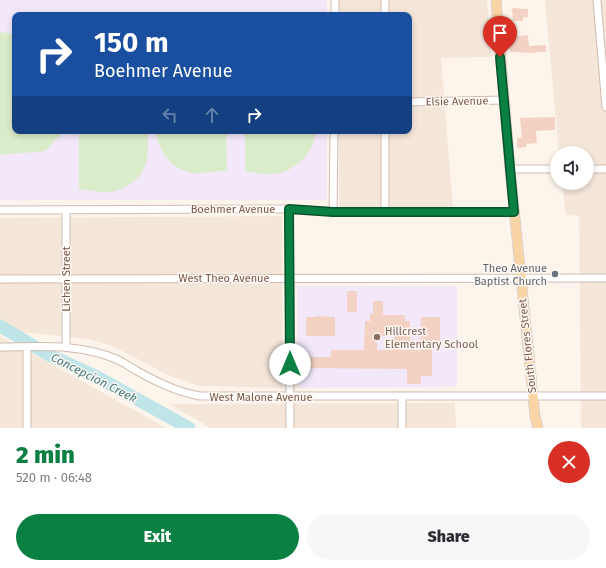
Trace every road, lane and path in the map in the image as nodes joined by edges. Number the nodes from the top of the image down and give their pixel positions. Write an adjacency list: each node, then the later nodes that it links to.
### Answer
1 (335, 0): 5 (street)
2 (385, 0): 6 (street)
3 (496, 0): 7 (main road, South Flores Street)
4 (597, 0): 9 (street)
5 (335, 12)
6 (385, 12)
7 (504, 100): 8 (street, Elsie Avenue); 12 (main road, South Flores Street)
8 (412, 102)
9 (606, 107)
10 (334, 134): 19 (street)
11 (385, 134): 20 (street)
12 (510, 169): 13 (street); 21 (main road, South Flores Street)
13 (550, 169)
14 (594, 169): 15 (street)
15 (606, 169)
16 (289, 209): 18 (street, Boehmer Avenue); 19 (street, Boehmer Avenue); 22 (street)
17 (0, 210): 18 (street, Boehmer Avenue)
18 (66, 210): 26 (street, Lichen Street)
19 (333, 212): 20 (street, Boehmer Avenue)
20 (385, 212): 21 (street, Boehmer Avenue)
21 (514, 212): 23 (main road, South Flores Street)
22 (289, 278): 23 (street, West Theo Avenue); 26 (street, West Theo Avenue); 33 (street)
23 (521, 278): 24 (street, West Theo Avenue); 31 (main road, South Flores Street)
24 (606, 278)
25 (0, 279): 26 (street, West Theo Avenue)
26 (66, 279): 29 (street, Lichen Street)
27 (0, 347): 28 (street, West Malone Avenue)
28 (27, 347): 29 (street, West Malone Avenue); 34 (street)
29 (66, 347): 33 (street, West Malone Avenue)
30 (402, 396): 31 (street, West Malone Avenue); 33 (street, West Malone Avenue); 36 (street)
31 (532, 396): 32 (street, West Malone Avenue); 37 (main road, South Flores Street)
32 (606, 396)
33 (290, 397): 35 (street)
34 (27, 428)
35 (290, 428)
36 (402, 428)
37 (538, 428)

